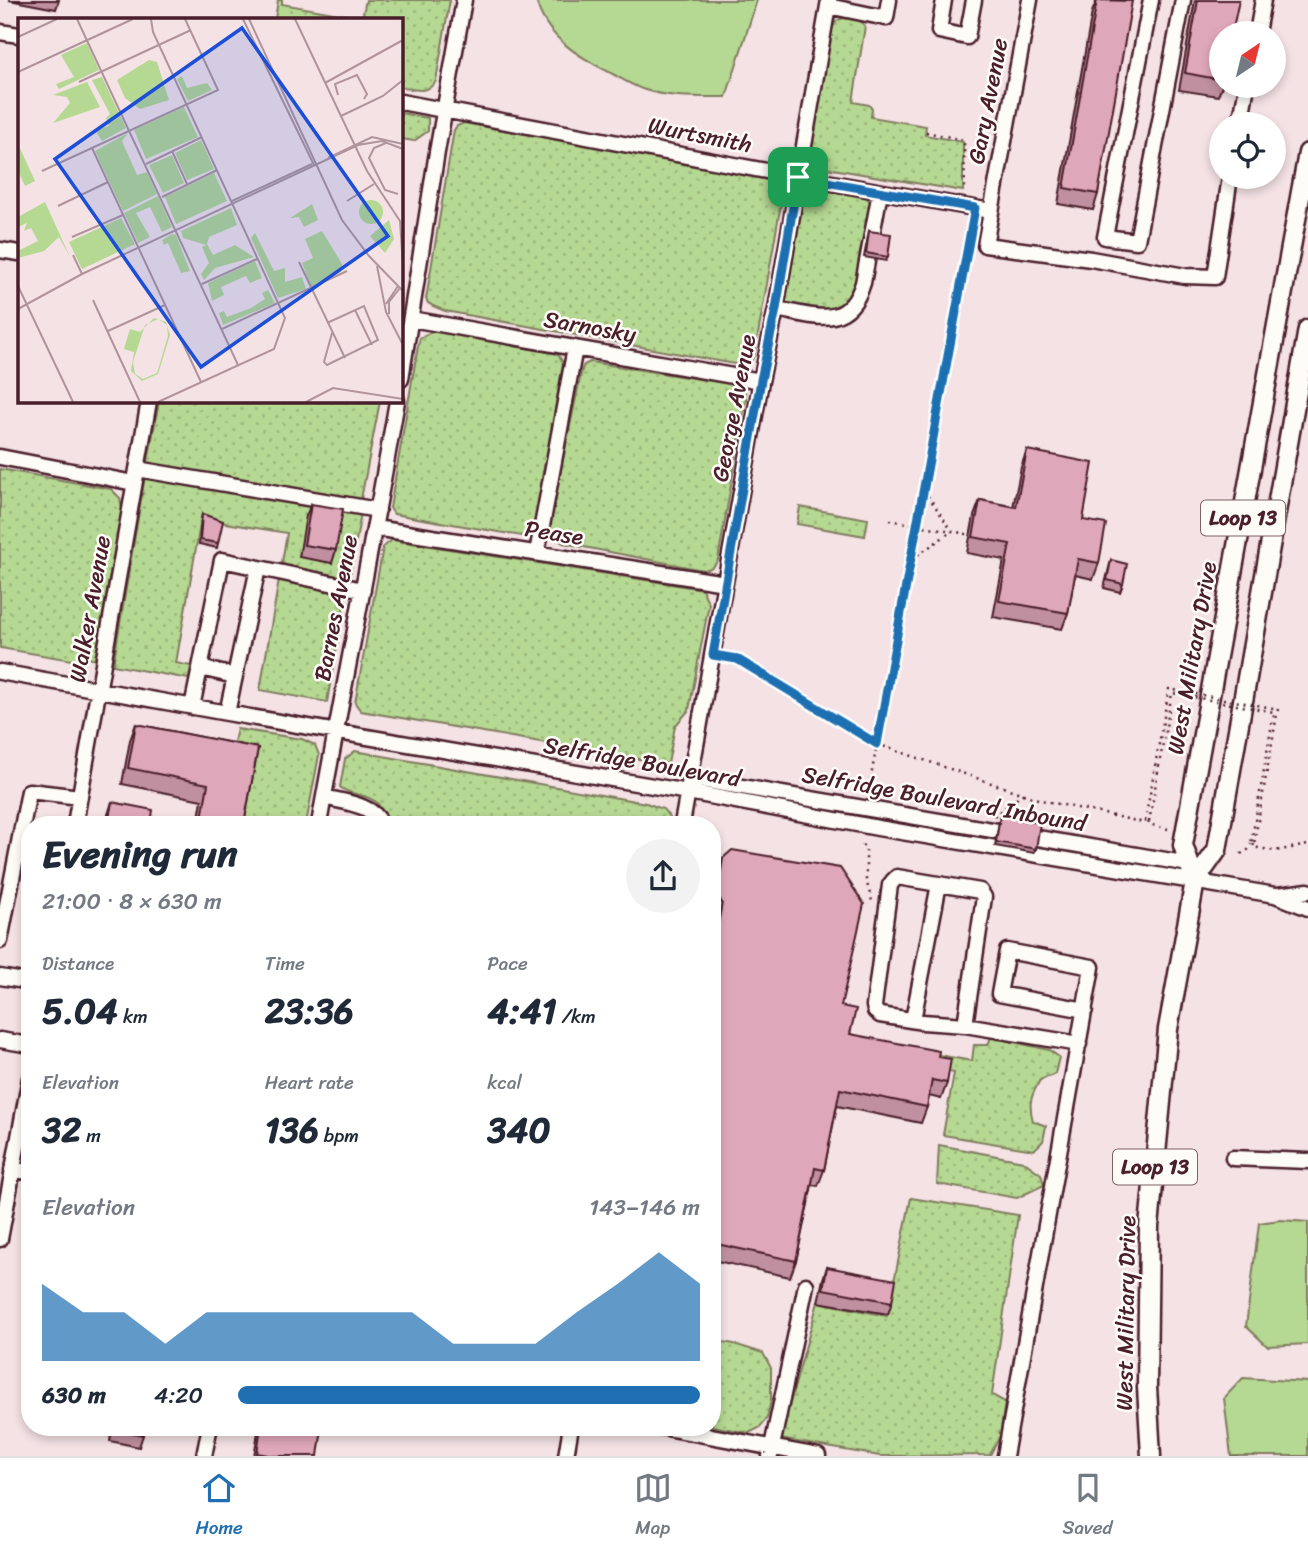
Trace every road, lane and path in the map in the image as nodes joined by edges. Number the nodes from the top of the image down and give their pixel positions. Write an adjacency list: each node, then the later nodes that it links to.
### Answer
1 (464, 0): 14 (street)
2 (889, 0): 9 (street)
3 (944, 0): 4 (street)
4 (974, 0)
5 (1030, 0): 21 (street, Gary Avenue)
6 (1151, 0): 7 (street)
7 (1183, 0)
8 (1263, 0): 10 (street)
9 (829, 3): 17 (street, George Avenue)
10 (1259, 21)
11 (0, 32): 12 (street)
12 (18, 35)
13 (402, 102): 14 (street, Wurtsmith)
14 (446, 110): 17 (street, Wurtsmith); 25 (street)
15 (926, 132): 20 (path)
16 (1308, 153): 73 (main road, West Military Drive / Loop 13)
17 (798, 177): 19 (street, Wurtsmith); 24 (street, George Avenue)
18 (1228, 189): 21 (street, Gary Avenue)
19 (880, 192): 20 (street, Wurtsmith); 24 (street)
20 (970, 207): 21 (street, Wurtsmith); 34 (path)
21 (991, 211)
22 (0, 250): 23 (street)
23 (18, 253)
24 (776, 309): 29 (street, George Avenue)
25 (411, 319): 27 (street, Sarnosky); 28 (street)
26 (1308, 329): 73 (main road, West Military Drive / Loop 13)
27 (575, 348): 29 (street, Sarnosky); 41 (street)
28 (402, 373)
29 (761, 380): 44 (street, George Avenue)
30 (149, 402): 33 (street, Walker Avenue)
31 (397, 402): 35 (street, Barnes Avenue)
32 (0, 457): 33 (street)
33 (136, 476): 35 (street); 50 (street, Walker Avenue)
34 (925, 490): 37 (path); 39 (path)
35 (379, 510): 38 (street, Barnes Avenue)
36 (890, 520): 37 (path)
37 (918, 525): 39 (path); 42 (path)
38 (375, 528): 41 (street, Pease); 45 (street, Barnes Avenue)
39 (953, 531): 40 (path); 42 (path)
40 (971, 534)
41 (537, 553): 44 (street, Pease)
42 (912, 560): 54 (path)
43 (258, 568): 45 (street); 47 (street); 49 (street)
44 (725, 583): 46 (street, George Avenue)
45 (363, 590): 53 (street, Barnes Avenue)
46 (713, 655): 54 (path); 55 (street, George Avenue)
47 (200, 668): 49 (street); 51 (street)
48 (0, 672): 50 (street, Selfridge Boulevard)
49 (235, 676): 52 (street)
50 (99, 690): 51 (street, Selfridge Boulevard); 57 (street, Walker Avenue)
51 (192, 707): 52 (street, Selfridge Boulevard)
52 (227, 713): 53 (street, Selfridge Boulevard)
53 (335, 732): 55 (street, Selfridge Boulevard); 58 (street, Barnes Avenue)
54 (877, 744): 56 (path); 59 (path)
55 (689, 785): 64 (street, George Avenue); 73 (street, Selfridge Boulevard Inbound)
56 (1024, 793): 65 (path); 66 (path)
57 (80, 797): 60 (street); 61 (street, Walker Avenue)
58 (324, 797): 62 (street, Barnes Avenue); 63 (street)
59 (866, 802)
60 (24, 816)
61 (76, 816)
62 (320, 816)
63 (377, 816)
64 (683, 816)
65 (986, 822)
66 (1147, 822): 67 (path); 69 (path, bridge)
67 (1168, 829)
68 (21, 832): 79 (street)
69 (1252, 844): 71 (path); 72 (path)
70 (862, 845): 77 (path)
71 (1308, 845)
72 (1241, 854)
73 (1192, 872): 76 (street); 103 (main road, West Military Drive / Loop 13)
74 (939, 884): 83 (street); 83 (street); 84 (street)
75 (1308, 891): 76 (street)
76 (1275, 895): 78 (street)
77 (878, 905)
78 (1308, 908)
79 (0, 941)
80 (0, 977): 81 (street)
81 (21, 980)
82 (1085, 1010): 82 (street); 87 (street)
83 (918, 1021): 84 (street)
84 (965, 1025): 87 (street)
85 (0, 1040): 86 (street)
86 (21, 1044)
87 (1079, 1044): 102 (street)
88 (21, 1124): 91 (street)
89 (1233, 1158): 90 (street)
90 (1308, 1161)
91 (12, 1170): 92 (street); 93 (street)
92 (21, 1171)
93 (0, 1239)
94 (806, 1285): 98 (street)
95 (208, 1436): 99 (street)
96 (569, 1436): 100 (street)
97 (700, 1436): 98 (street)
98 (771, 1452): 101 (street)
99 (204, 1456)
100 (566, 1456)
101 (818, 1456)
102 (1005, 1456)
103 (1151, 1456)

